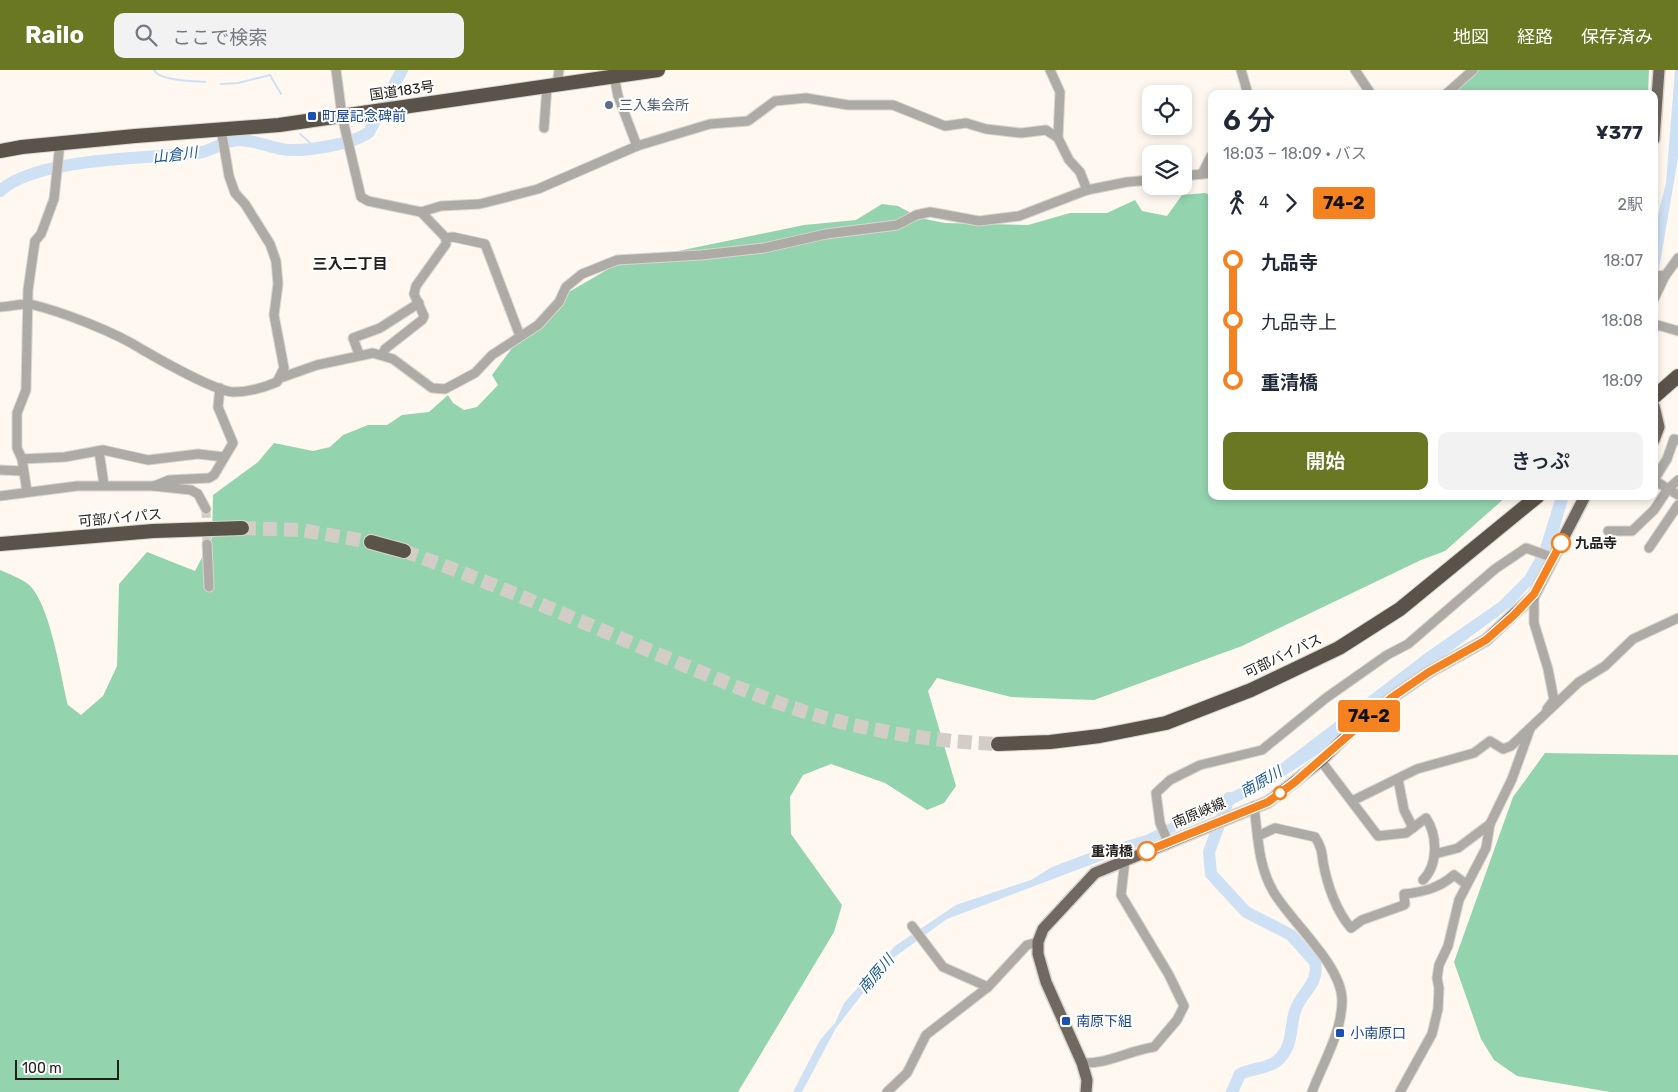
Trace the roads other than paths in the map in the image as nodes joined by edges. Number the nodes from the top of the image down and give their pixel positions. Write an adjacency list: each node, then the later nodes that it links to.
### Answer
1 (336, 70): 15 (street)
2 (560, 70): 10 (street)
3 (658, 70): 9 (highway, 国道183号)
4 (1050, 70): 18 (street)
5 (1241, 70): 11 (street)
6 (1355, 70): 12 (street)
7 (1473, 70): 13 (street)
8 (1659, 70): 14 (main road)
9 (619, 73): 10 (highway, 国道183号); 20 (street)
10 (552, 86): 15 (highway, 国道183号); 16 (street)
11 (1247, 90)
12 (1368, 90)
13 (1450, 90)
14 (1658, 90)
15 (342, 116): 17 (highway, 国道183号); 26 (street)
16 (544, 128)
17 (223, 138): 19 (highway, 国道183号); 39 (street)
18 (1058, 138): 20 (street); 25 (street)
19 (60, 144): 21 (highway, 国道183号); 31 (street)
20 (637, 146): 26 (street)
21 (0, 151)
22 (1207, 174): 23 (street)
23 (1192, 175)
24 (1142, 181): 25 (street)
25 (1087, 190): 35 (street)
26 (421, 212): 27 (street)
27 (446, 238): 30 (street); 35 (street)
28 (1678, 258): 29 (street)
29 (1659, 276)
30 (419, 303): 36 (street); 37 (street)
31 (27, 304): 32 (street); 40 (street); 45 (street)
32 (0, 307)
33 (1658, 325): 34 (street)
34 (1678, 332)
35 (520, 336): 37 (street)
36 (359, 354): 37 (street); 39 (street)
37 (382, 355)
38 (1678, 376): 41 (highway)
39 (280, 378): 40 (street)
40 (220, 388): 44 (street)
41 (1658, 394)
42 (1678, 440): 48 (street)
43 (99, 451): 44 (street); 45 (street); 51 (street)
44 (224, 457): 52 (street)
45 (22, 459): 47 (street)
46 (0, 470): 47 (street)
47 (24, 471): 54 (street)
48 (1658, 474)
49 (1678, 480): 53 (street)
50 (1658, 483): 53 (street)
51 (104, 485): 52 (street); 54 (street)
52 (154, 486): 60 (street)
53 (1668, 489): 55 (street); 62 (street)
54 (27, 492): 56 (street)
55 (1678, 495)
56 (0, 496)
57 (1533, 500): 74 (highway, 可部バイパス)
58 (1583, 500): 68 (main road, 南原峡線)
59 (1678, 505): 66 (street)
60 (206, 510)
61 (242, 528): 64 (highway, 可部バイパス)
62 (1608, 531)
63 (371, 542): 67 (highway)
64 (0, 544)
65 (207, 544): 69 (street)
66 (1649, 548)
67 (404, 551)
68 (1552, 558): 70 (main road, 南原峡線); 82 (street)
69 (209, 587)
70 (1534, 594): 72 (street); 75 (main road, 南原峡線)
71 (1678, 618): 72 (street)
72 (1541, 720): 73 (street)
73 (1530, 729): 76 (street); 79 (street)
74 (998, 744)
75 (1321, 761): 77 (street); 78 (main road, 南原峡線)
76 (1398, 779): 77 (street); 80 (street)
77 (1352, 801): 80 (street)
78 (1254, 806): 81 (street); 82 (main road, 南原峡線)
79 (1490, 824): 83 (street); 86 (street)
80 (1413, 828): 83 (street)
81 (1258, 836): 86 (street); 93 (street)
82 (1167, 840): 84 (main road, 南原峡線)
83 (1435, 854): 85 (street)
84 (1125, 860): 88 (main road, 南原峡線); 90 (street)
85 (1422, 880)
86 (1466, 884): 94 (street)
87 (912, 926): 89 (street)
88 (1038, 942): 89 (street); 90 (main road)
89 (988, 987): 91 (street)
90 (1082, 1063): 92 (main road)
91 (887, 1092)
92 (1086, 1092)
93 (1312, 1092)
94 (1400, 1092)

